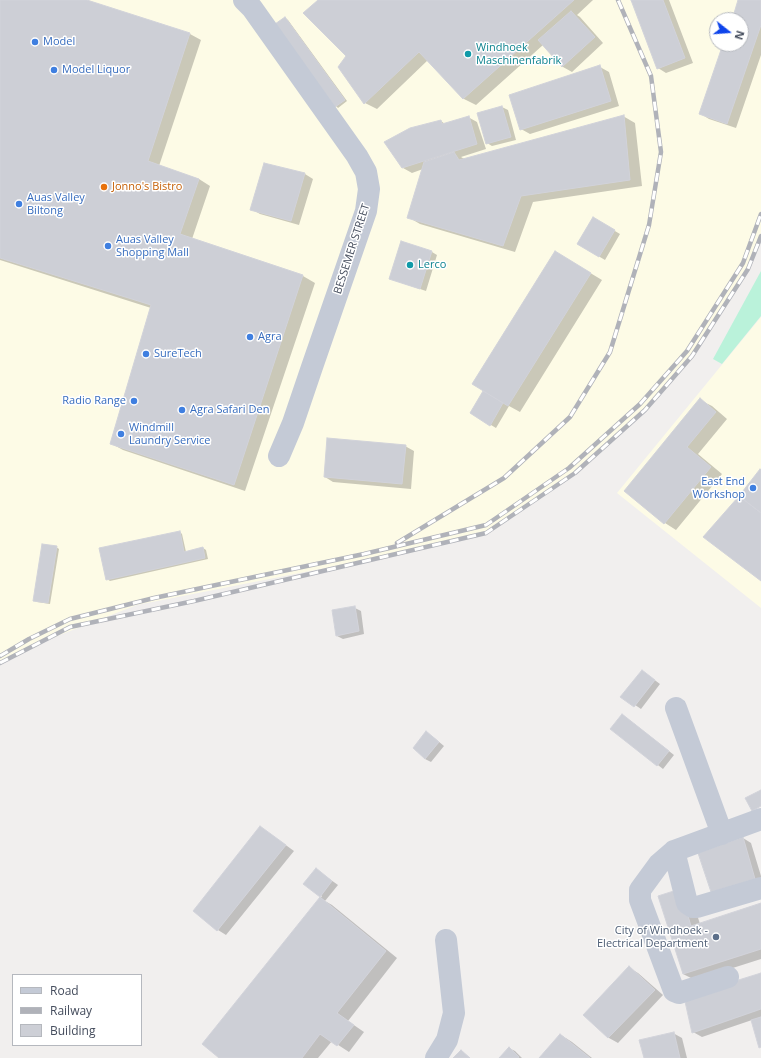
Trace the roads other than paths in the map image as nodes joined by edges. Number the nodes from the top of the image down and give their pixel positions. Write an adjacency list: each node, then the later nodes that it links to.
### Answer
1 (244, 0): 2 (street, BESSEMER STREET)
2 (279, 456)
3 (676, 708): 5 (street)
4 (761, 819): 5 (street)
5 (722, 834): 6 (street)
6 (674, 851): 7 (street); 9 (street)
7 (761, 888)
8 (446, 940): 10 (street)
9 (728, 977)
10 (436, 1058)

